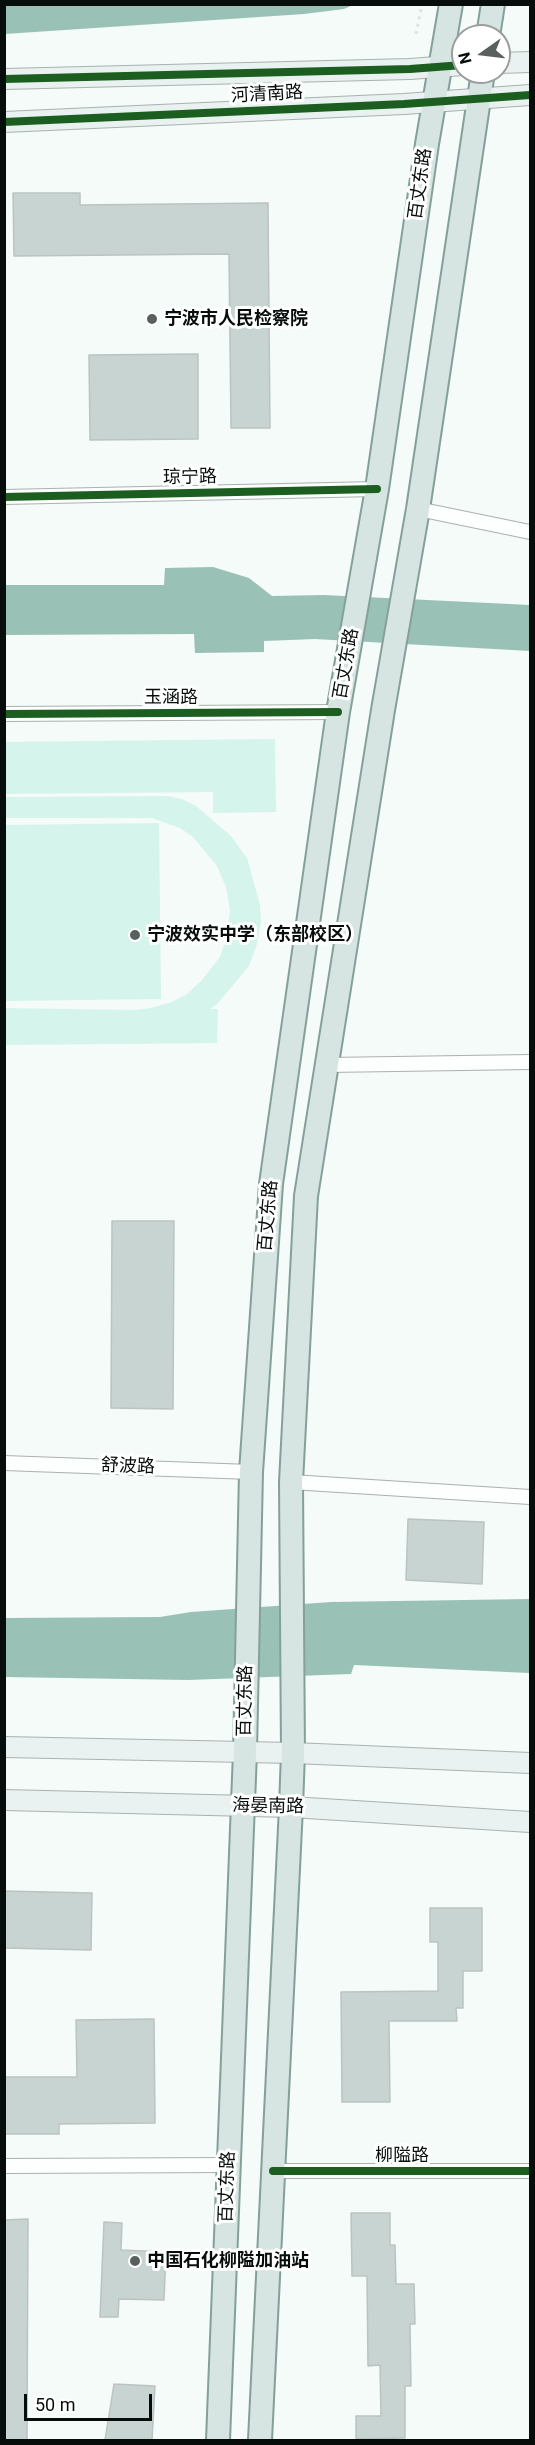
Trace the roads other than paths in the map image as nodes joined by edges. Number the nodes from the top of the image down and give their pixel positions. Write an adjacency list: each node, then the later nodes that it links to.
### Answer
1 (451, 4): 6 (main road, 百丈东路)
2 (493, 4): 3 (main road)
3 (490, 24)
4 (531, 62): 5 (main road)
5 (511, 63)
6 (440, 66): 7 (main road, 河清南路); 8 (main road, 河清南路); 12 (main road, 百丈东路)
7 (451, 66)
8 (4, 79)
9 (481, 84): 11 (main road, 百丈东路)
10 (531, 95): 11 (main road, 河清南路)
11 (479, 99): 12 (main road, 河清南路); 16 (main road, 百丈东路)
12 (435, 102): 13 (main road, 河清南路); 14 (main road, 百丈东路)
13 (4, 122)
14 (377, 489): 15 (street, 琼宁路); 18 (main road, 百丈东路)
15 (4, 497)
16 (418, 509): 17 (street); 21 (main road, 百丈东路)
17 (531, 532)
18 (338, 712): 19 (street, 玉涵路); 23 (main road, 百丈东路)
19 (4, 714)
20 (531, 1062): 21 (street)
21 (327, 1065): 24 (main road, 百丈东路)
22 (4, 1463): 23 (street, 舒波路)
23 (250, 1472): 27 (main road, 百丈东路)
24 (291, 1482): 25 (street); 28 (main road, 百丈东路)
25 (531, 1497)
26 (4, 1747): 27 (main road)
27 (244, 1752): 28 (main road); 31 (main road, 百丈东路)
28 (293, 1753): 29 (main road); 32 (main road, 百丈东路)
29 (531, 1763)
30 (4, 1800): 31 (main road, 海晏南路)
31 (241, 1806): 32 (main road, 海晏南路); 34 (main road, 百丈东路)
32 (291, 1807): 33 (main road, 海晏南路); 36 (main road, 百丈东路)
33 (531, 1822)
34 (229, 2165): 35 (street); 38 (main road, 百丈东路)
35 (4, 2166)
36 (273, 2171): 37 (street, 柳隘路); 39 (main road, 百丈东路)
37 (531, 2171)
38 (218, 2440)
39 (260, 2440)

